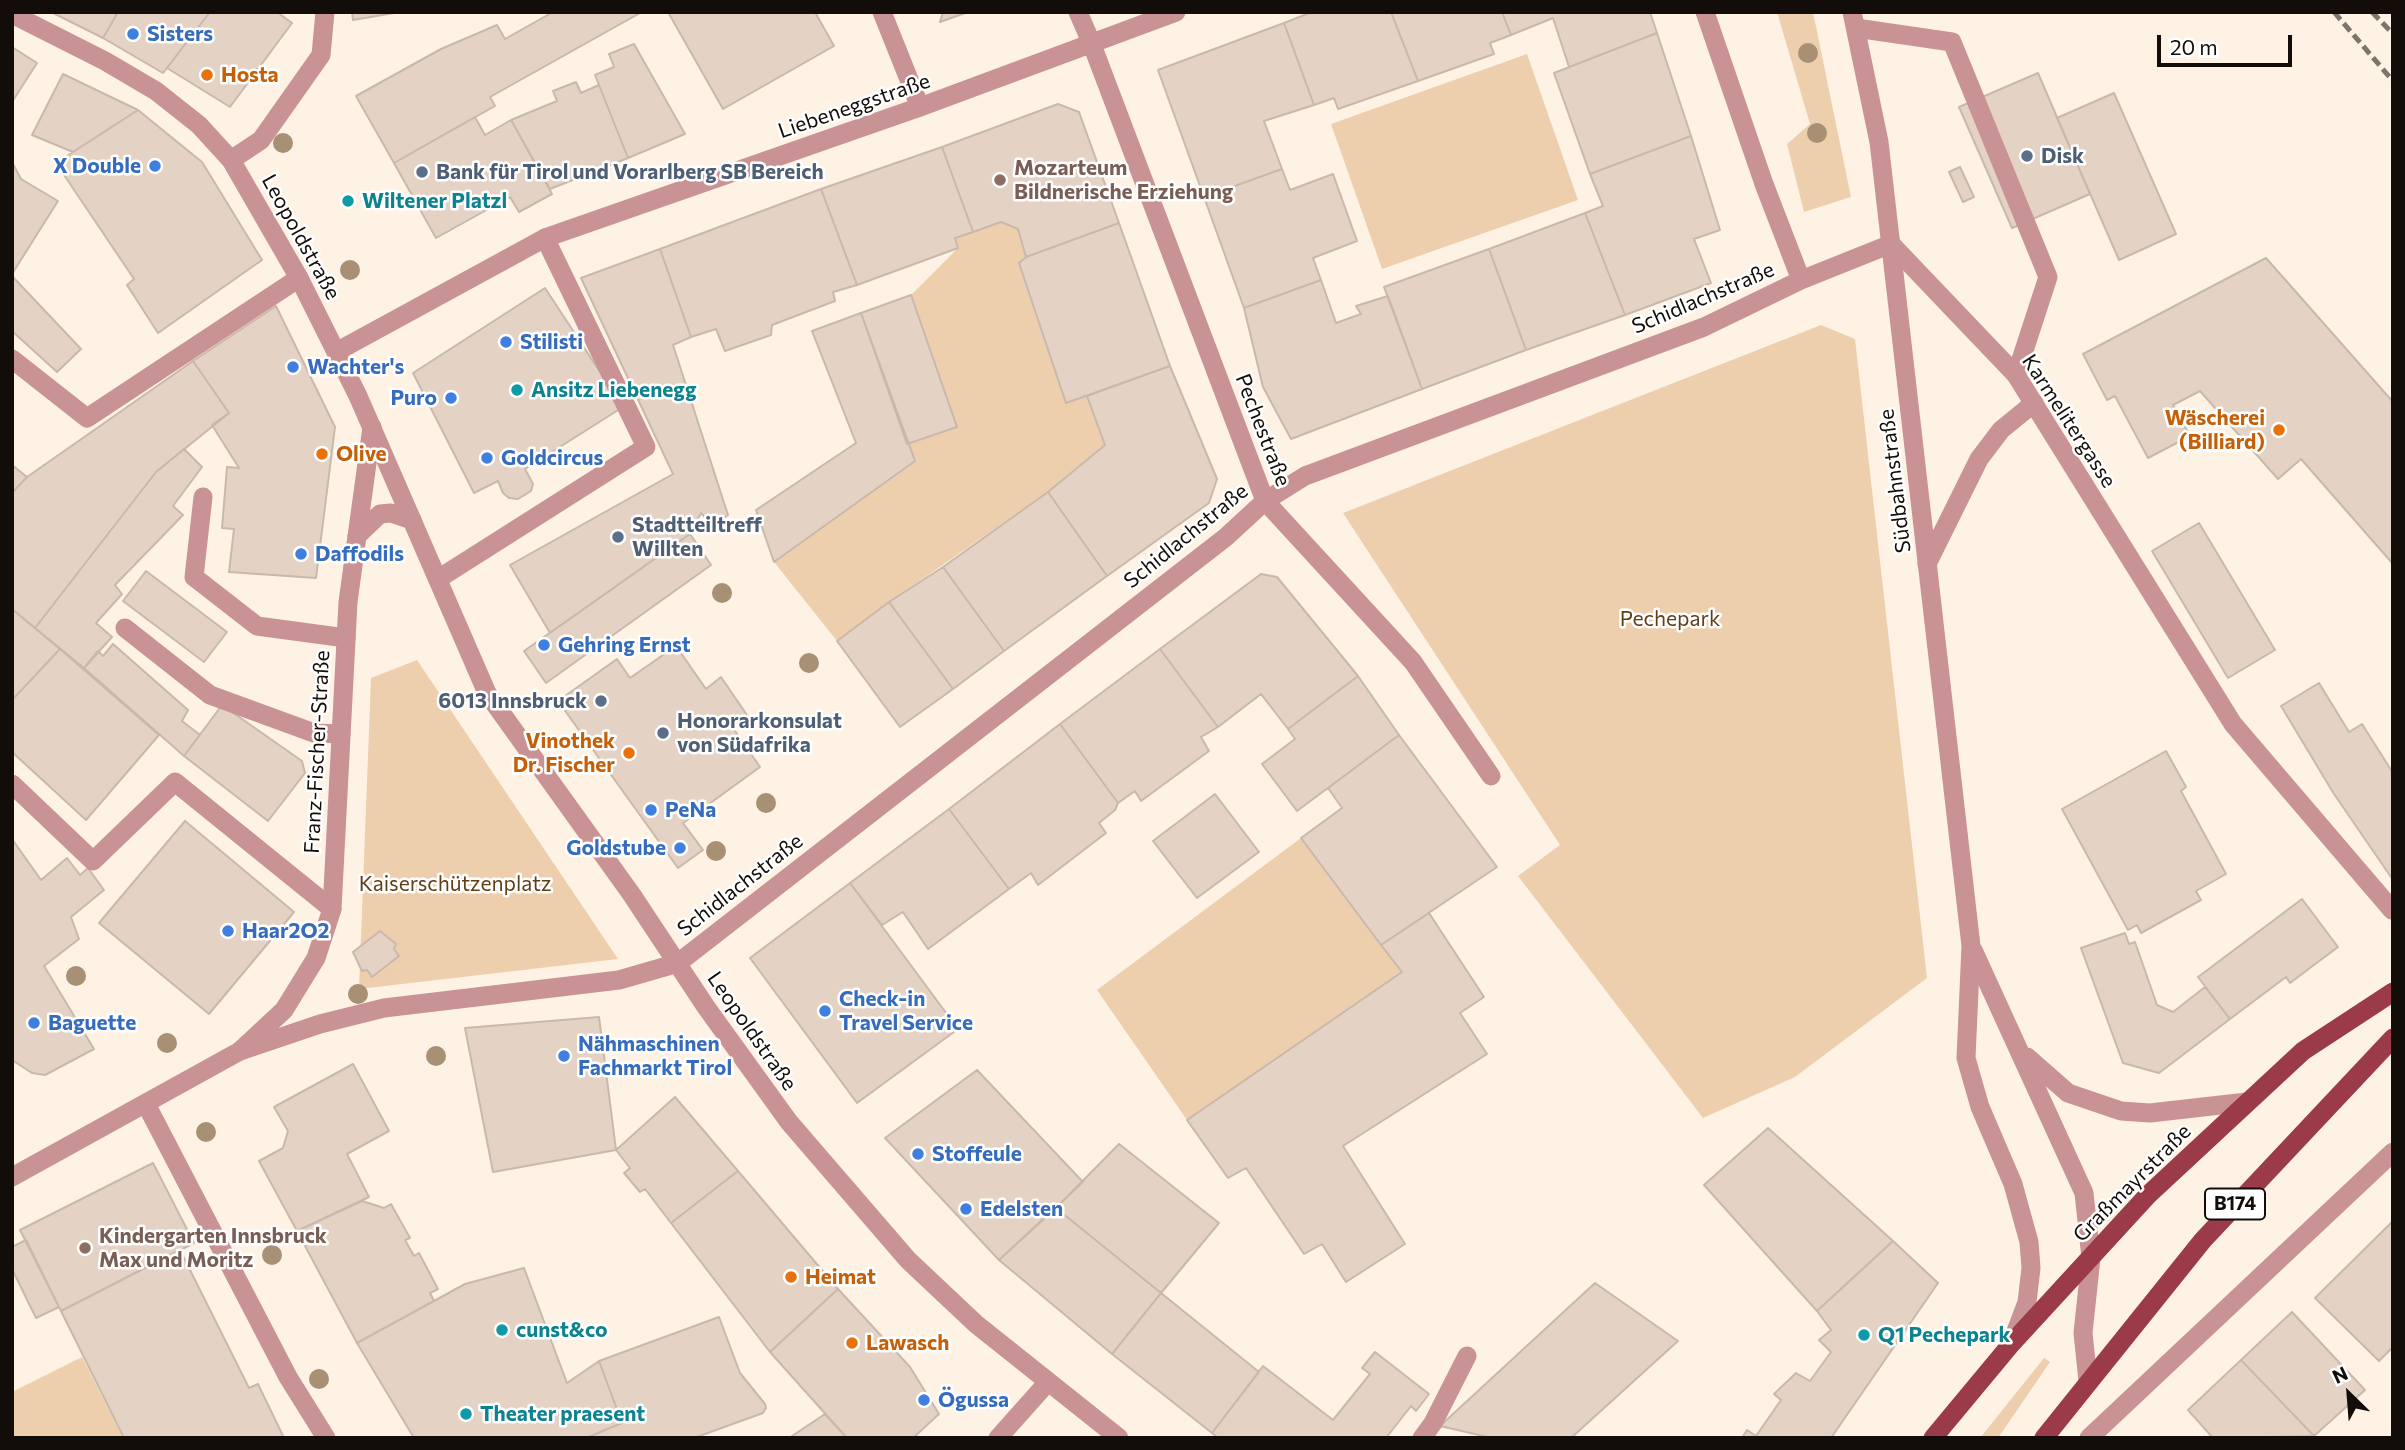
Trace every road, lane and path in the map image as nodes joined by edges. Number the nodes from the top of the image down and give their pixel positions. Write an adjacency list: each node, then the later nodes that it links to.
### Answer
1 (325, 12): 10 (street)
2 (882, 12): 9 (street)
3 (1078, 12): 8 (street, Pechestraße)
4 (1176, 12): 8 (street, Liebeneggstraße)
5 (1705, 12): 14 (street)
6 (12, 14): 10 (street, Leopoldstraße)
7 (1854, 20): 12 (street, Südbahnstraße); 17 (street)
8 (1091, 42): 9 (street, Liebeneggstraße); 21 (street, Pechestraße)
9 (920, 107): 11 (street, Liebeneggstraße)
10 (231, 160): 13 (street, Leopoldstraße)
11 (545, 238): 15 (street, Liebeneggstraße); 25 (street)
12 (1891, 244): 14 (street); 17 (street, Karmelitergasse); 24 (street, Südbahnstraße)
13 (299, 278): 15 (street, Leopoldstraße); 16 (street)
14 (1801, 280): 21 (street, Schidlachstraße)
15 (336, 352): 19 (street, Leopoldstraße)
16 (12, 359)
17 (2016, 375): 18 (street, Karmelitergasse)
18 (2034, 403): 24 (street); 32 (street, Karmelitergasse)
19 (372, 428): 22 (street, Leopoldstraße); 23 (street, Franz-Fischer-Straße)
20 (203, 497): 27 (street)
21 (1265, 501): 29 (street, Pechestraße); 34 (street, Schidlachstraße)
22 (412, 520): 23 (street); 25 (street, Leopoldstraße)
23 (357, 536): 27 (street, Franz-Fischer-Straße)
24 (1927, 564): 33 (street, Südbahnstraße)
25 (438, 579): 34 (street, Leopoldstraße)
26 (125, 628): 28 (street)
27 (346, 638): 28 (street, Franz-Fischer-Straße)
28 (341, 734): 31 (street, Franz-Fischer-Straße)
29 (1491, 776)
30 (12, 784): 31 (street)
31 (331, 909): 37 (street, Franz-Fischer-Straße)
32 (2392, 910)
33 (1971, 946): 38 (street); 44 (street)
34 (678, 963): 37 (street, Franz-Fischer-Straße); 47 (street, Leopoldstraße)
35 (2393, 992): 39 (main road, Graßmayrstraße)
36 (2393, 1038): 46 (main road, B174)
37 (240, 1051): 40 (street, Franz-Fischer-Straße)
38 (2021, 1052): 39 (street); 43 (street)
39 (2247, 1102): 43 (main road, Graßmayrstraße)
40 (146, 1104): 42 (street, Franz-Fischer-Straße); 48 (street)
41 (2393, 1152): 54 (street)
42 (12, 1177)
43 (2091, 1258): 44 (main road, Graßmayrstraße); 46 (street)
44 (2012, 1343): 52 (main road, Graßmayrstraße)
45 (1467, 1356): 51 (street)
46 (2088, 1381): 53 (main road, B174)
47 (1048, 1382): 49 (street); 50 (street, Leopoldstraße)
48 (326, 1438)
49 (998, 1438)
50 (1119, 1438)
51 (1422, 1438)
52 (1933, 1438)
53 (2044, 1438)
54 (2089, 1438)

